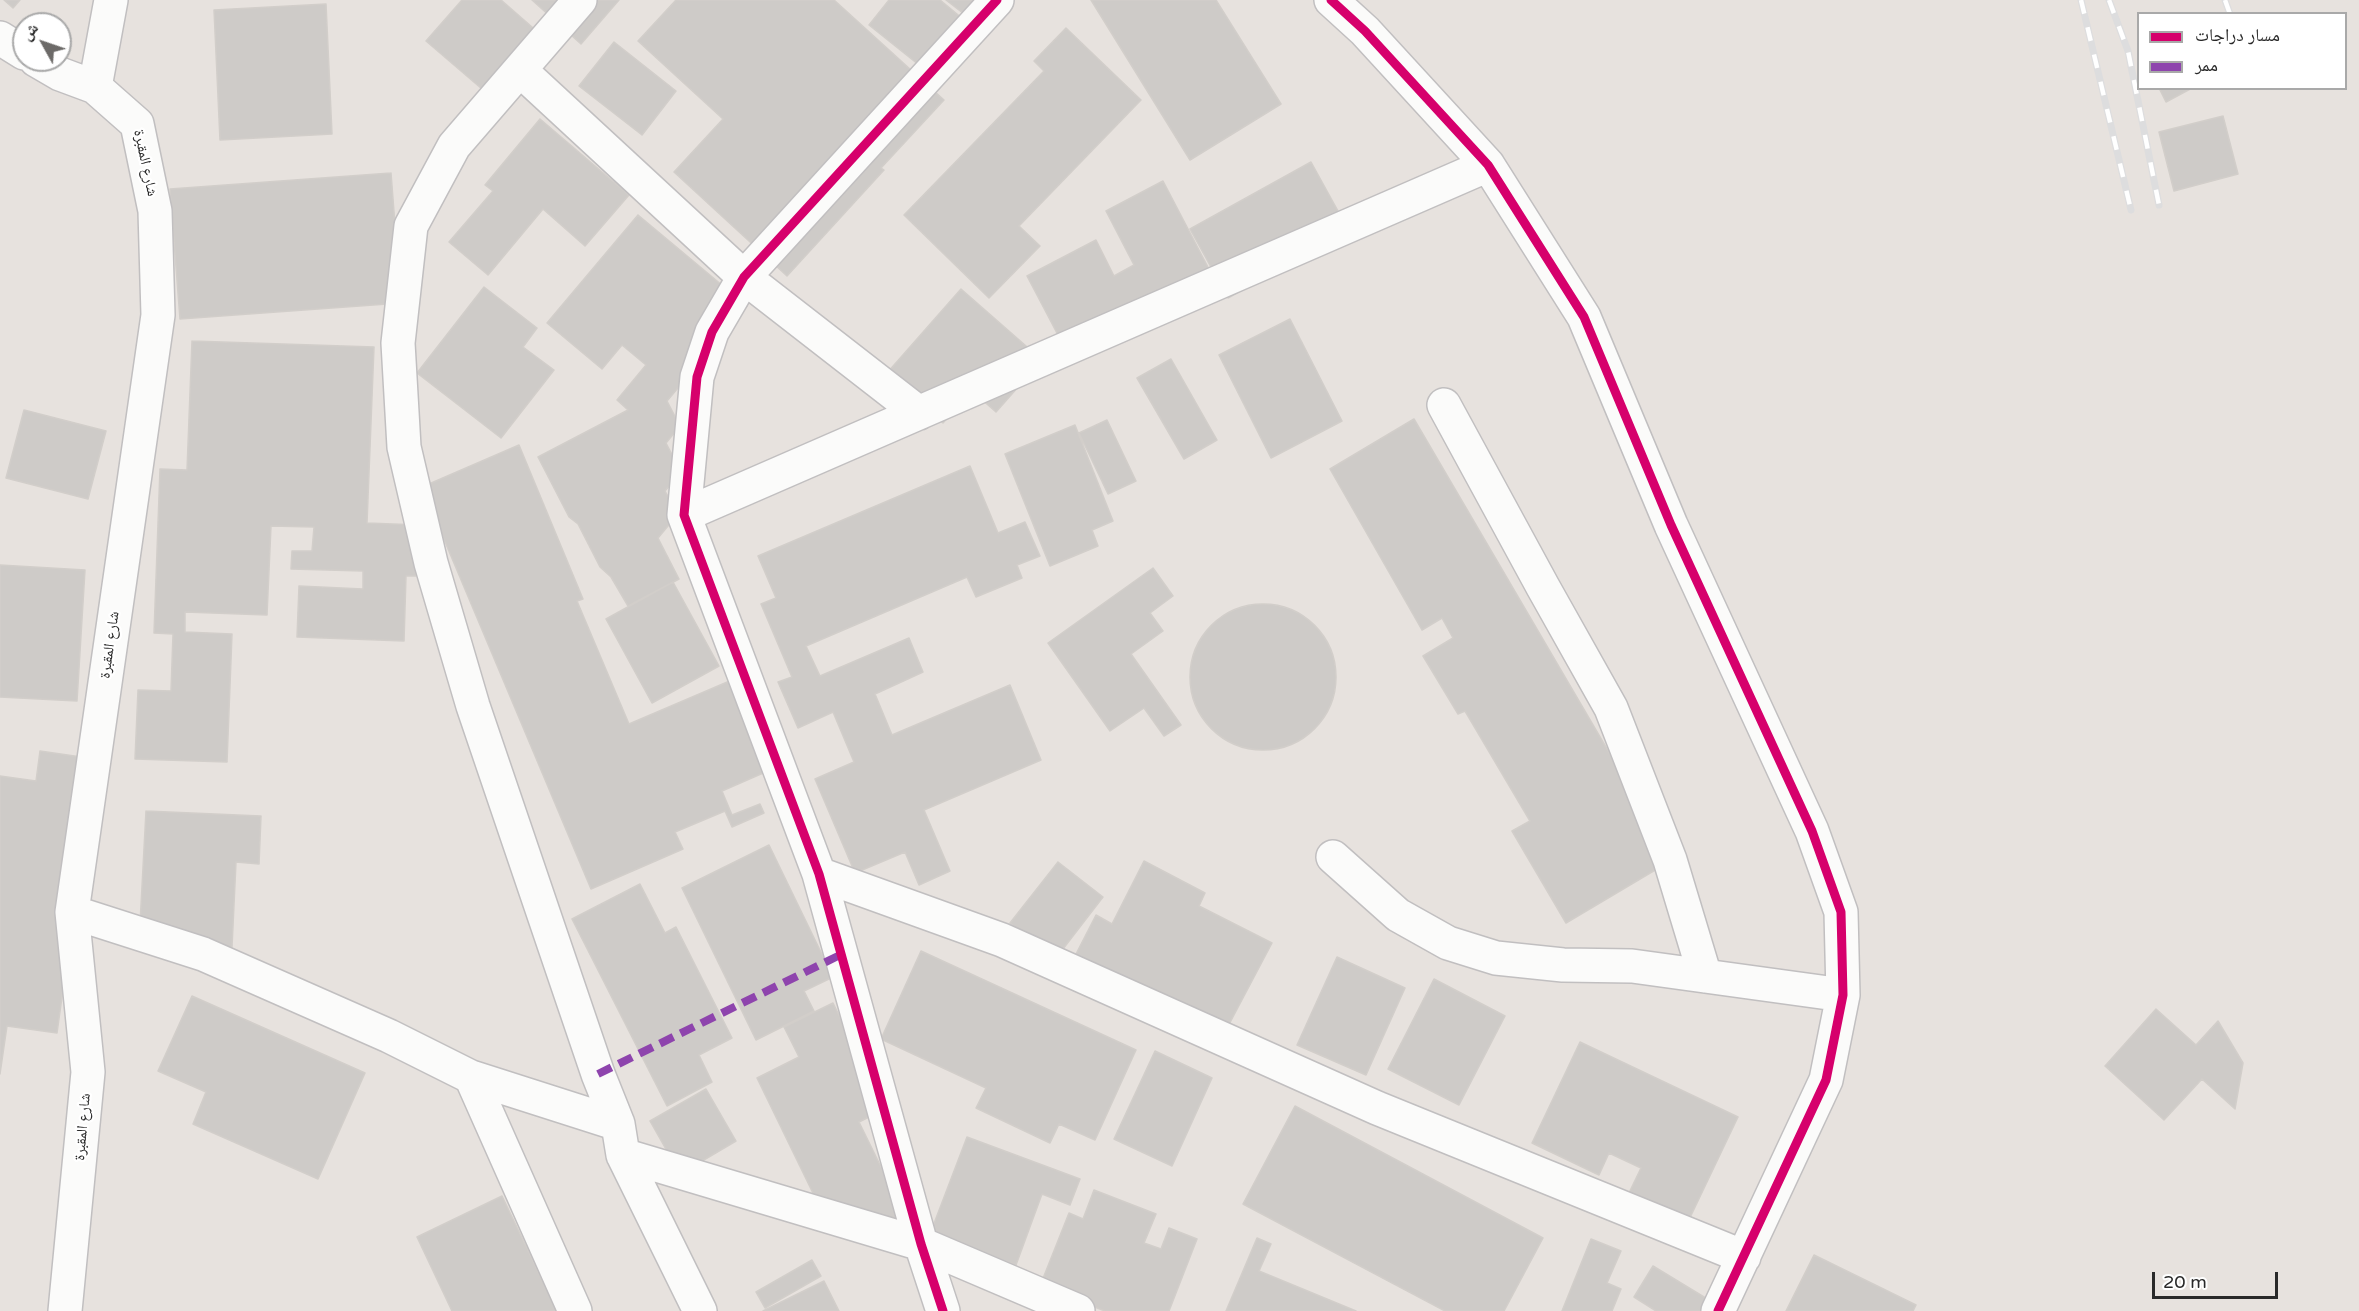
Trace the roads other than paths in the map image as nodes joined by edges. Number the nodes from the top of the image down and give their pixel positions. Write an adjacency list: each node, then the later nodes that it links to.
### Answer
1 (111, 0): 7 (street)
2 (580, 0): 5 (street)
3 (997, 0): 9 (street)
4 (1331, 0): 8 (street)
5 (520, 70): 9 (street); 19 (street)
6 (57, 72): 7 (street)
7 (95, 87): 15 (street, شارع المقبرة)
8 (1488, 165): 11 (street); 17 (street)
9 (744, 277): 11 (street); 12 (street)
10 (1444, 405): 16 (street)
11 (919, 413): 12 (street)
12 (684, 515): 14 (street)
13 (1333, 857): 16 (street)
14 (819, 874): 20 (street); 21 (street)
15 (72, 912): 18 (street); 22 (street, شارع المقبرة)
16 (1705, 976): 17 (street)
17 (1843, 995): 21 (street)
18 (471, 1077): 19 (street); 23 (street)
19 (620, 1139): 20 (street); 24 (street)
20 (921, 1244): 25 (street); 26 (street)
21 (1744, 1257): 27 (street)
22 (65, 1311)
23 (575, 1311)
24 (699, 1311)
25 (943, 1311)
26 (1078, 1311)
27 (1718, 1311)

